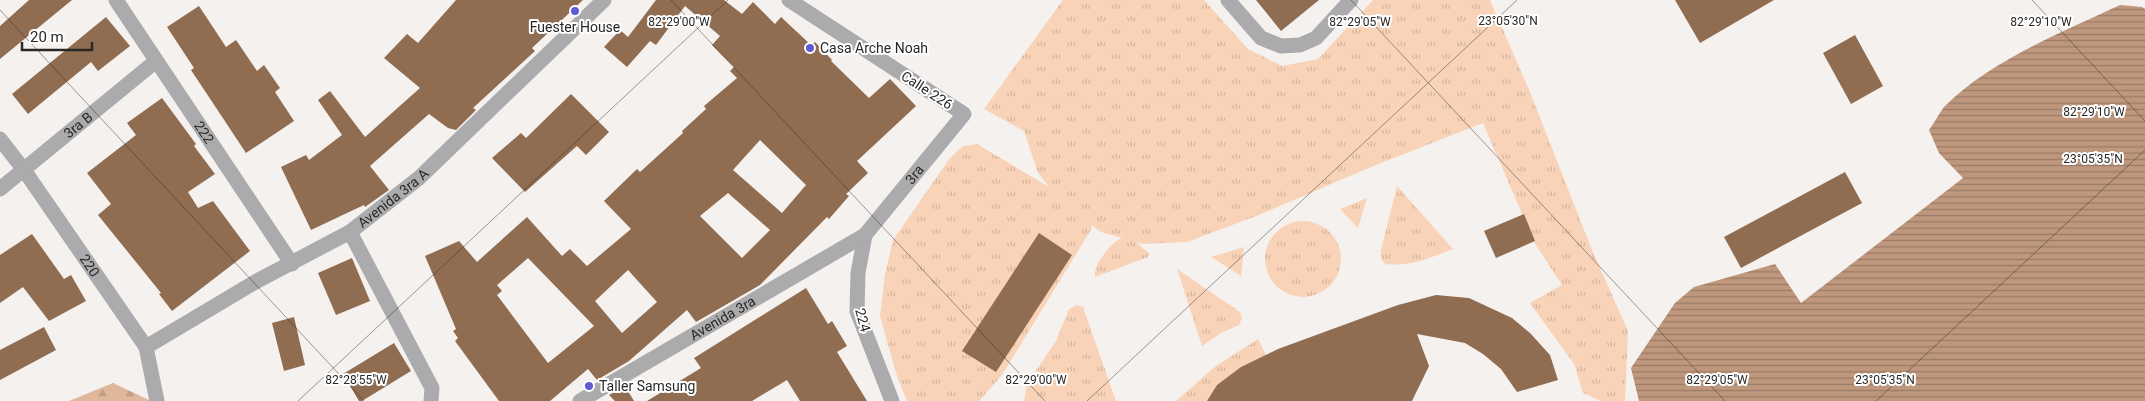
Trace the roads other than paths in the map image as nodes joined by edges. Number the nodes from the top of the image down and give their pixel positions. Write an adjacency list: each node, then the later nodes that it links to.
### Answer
1 (116, 0): 6 (street, 222)
2 (604, 0): 11 (street, Avenida 3ra A)
3 (789, 0): 7 (street, Calle 226)
4 (1228, 0): 5 (street)
5 (1351, 0)
6 (156, 61): 9 (street, 3ra B); 13 (street, 222)
7 (964, 114): 12 (street, 3ra)
8 (0, 139): 9 (street, 220)
9 (24, 170): 10 (street, 3ra B); 14 (street, 220)
10 (0, 189)
11 (350, 232): 13 (street, Avenida 3ra A); 16 (street)
12 (865, 235): 17 (street, Avenida 3ra); 18 (street, 224)
13 (292, 264): 14 (street, Avenida 3ra A)
14 (146, 347): 15 (street, 220)
15 (157, 401)
16 (431, 401)
17 (580, 401)
18 (892, 401)

